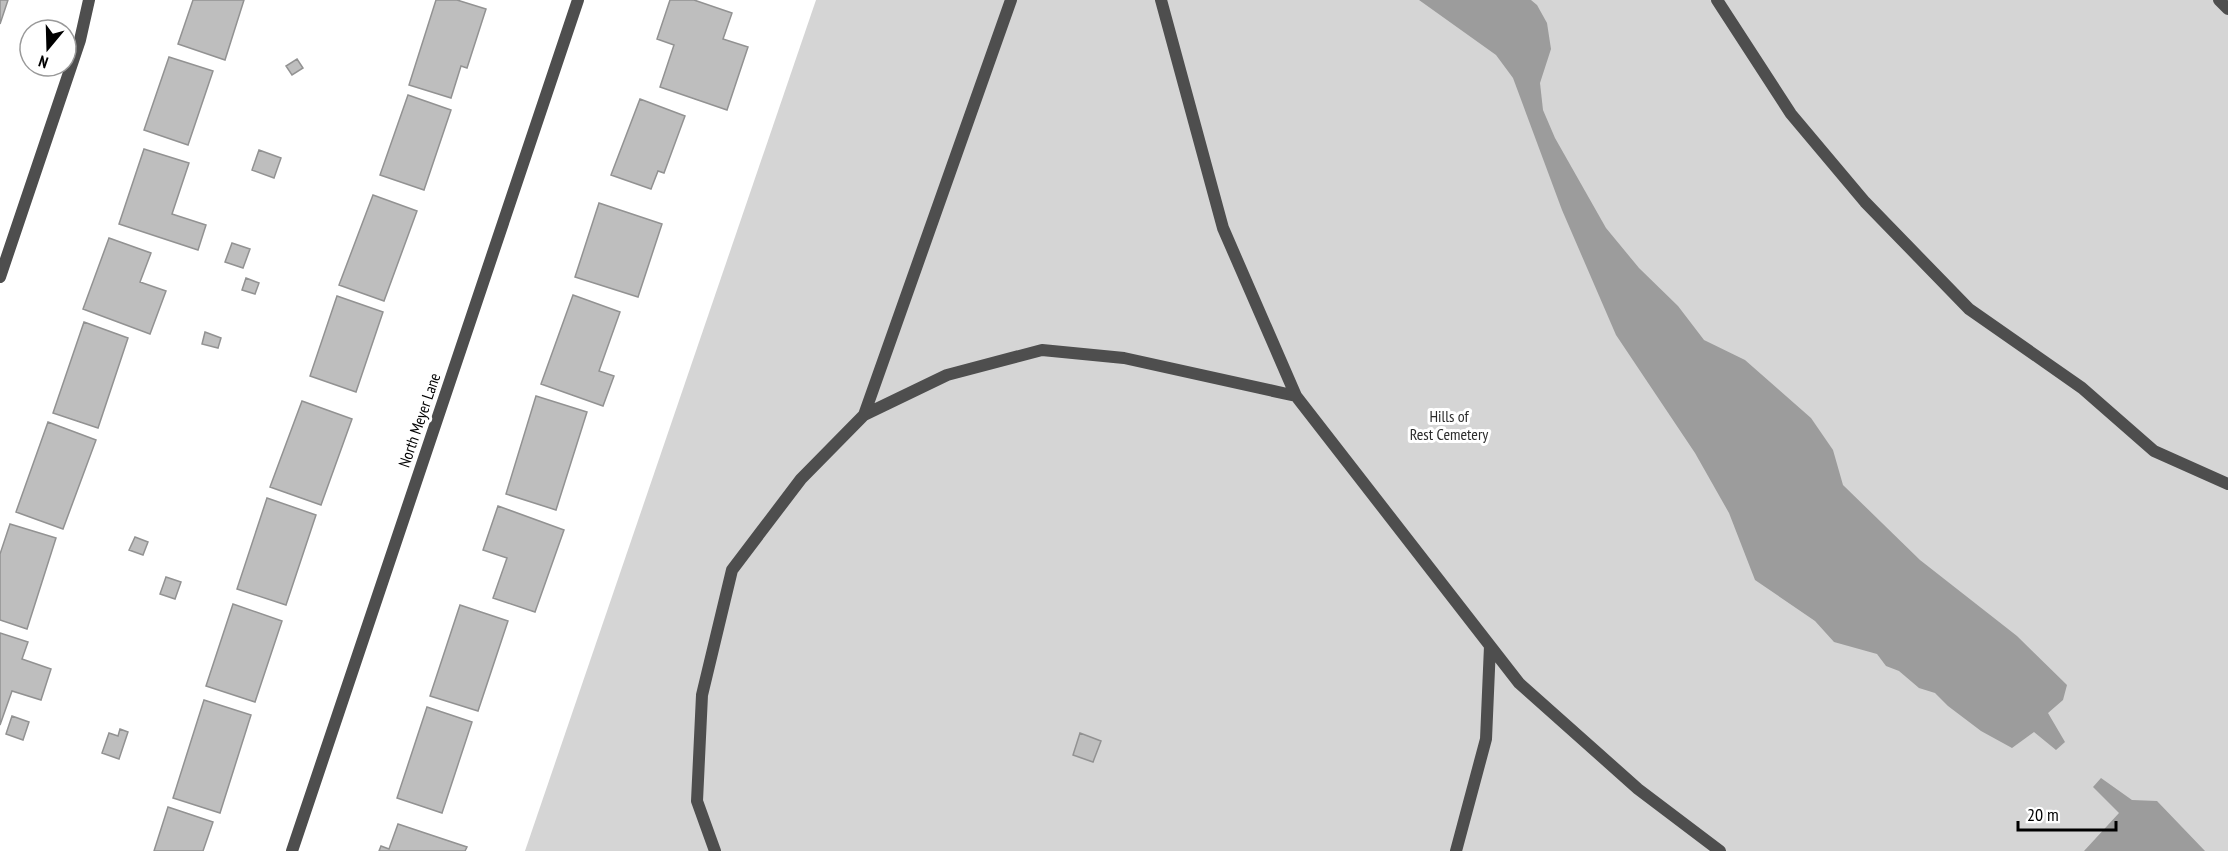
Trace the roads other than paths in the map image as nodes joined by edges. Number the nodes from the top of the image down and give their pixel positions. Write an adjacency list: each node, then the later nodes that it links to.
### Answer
1 (90, 0): 8 (street)
2 (578, 0): 13 (street, North Meyer Lane)
3 (1011, 0): 10 (street)
4 (1161, 0): 9 (street)
5 (1717, 0): 11 (street)
6 (2219, 0): 7 (street)
7 (2228, 9)
8 (0, 277)
9 (1296, 396): 10 (street); 12 (street)
10 (864, 415): 14 (street)
11 (2228, 484)
12 (1490, 646): 15 (street); 16 (street)
13 (292, 851)
14 (715, 851)
15 (1456, 851)
16 (1720, 851)

